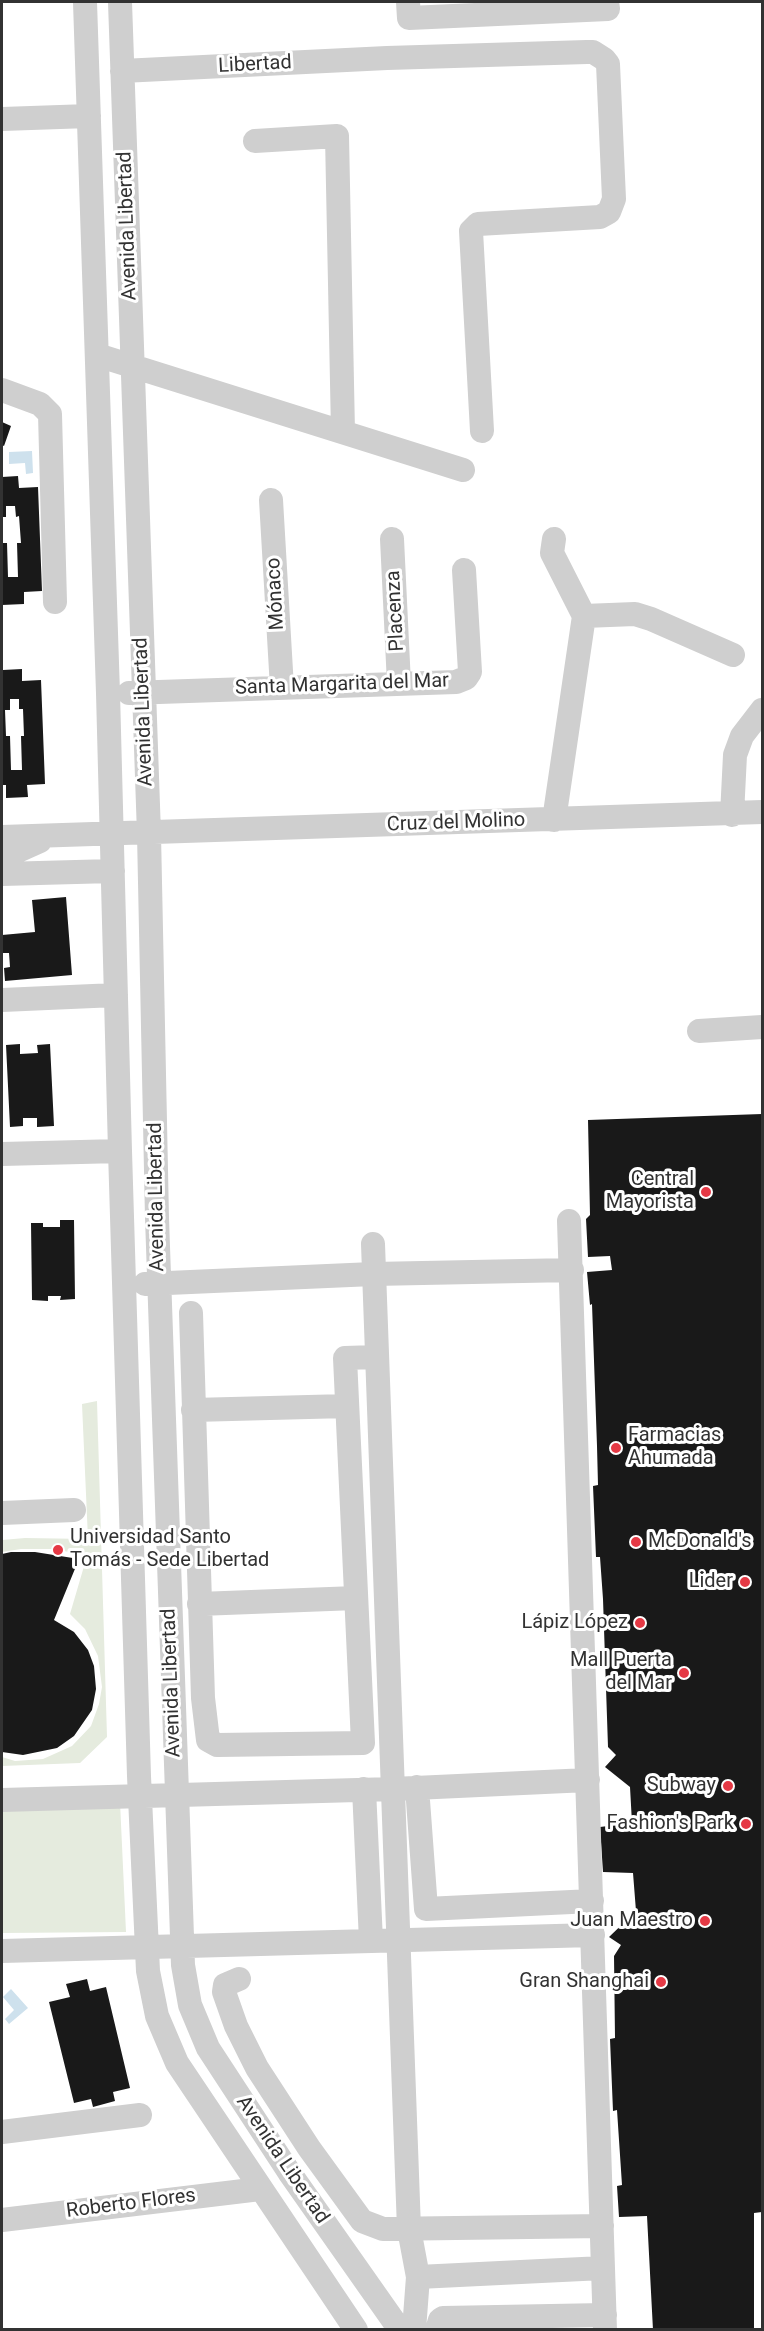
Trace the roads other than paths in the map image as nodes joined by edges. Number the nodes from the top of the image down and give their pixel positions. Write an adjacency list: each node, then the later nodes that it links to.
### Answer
1 (85, 2): 6 (street, Avenida Libertad)
2 (120, 2): 5 (street, Avenida Libertad)
3 (408, 2): 4 (street)
4 (607, 2)
5 (122, 71): 10 (street, Avenida Libertad); 12 (street, Libertad)
6 (89, 116): 7 (street); 9 (street, Avenida Libertad)
7 (2, 119)
8 (255, 141): 13 (street)
9 (97, 355): 10 (street); 24 (street, Avenida Libertad)
10 (132, 366): 13 (street); 25 (street, Avenida Libertad)
11 (2, 390): 19 (street)
12 (482, 431)
13 (343, 432): 14 (street)
14 (463, 470)
15 (271, 500): 23 (street, Mónaco)
16 (392, 538): 22 (street, Placenza)
17 (554, 539): 20 (street)
18 (464, 570): 22 (street, Santa Margarita del Mar)
19 (55, 602)
20 (584, 616): 21 (street); 29 (street)
21 (733, 655)
22 (399, 684): 23 (street, Santa Margarita del Mar)
23 (282, 688): 25 (street, Santa Margarita del Mar)
24 (108, 693): 25 (street, Santa Margarita del Mar); 30 (street, Avenida Libertad)
25 (143, 693): 31 (street, Avenida Libertad)
26 (762, 710): 28 (street)
27 (762, 812): 28 (street, Cruz del Molino)
28 (732, 815): 29 (street, Cruz del Molino)
29 (554, 820): 31 (street, Cruz del Molino)
30 (112, 834): 31 (street, Cruz del Molino); 32 (street, Cruz del Molino); 35 (street, Avenida Libertad)
31 (149, 834): 47 (street, Avenida Libertad)
32 (54, 836): 33 (street, Cruz del Molino); 34 (street)
33 (2, 837)
34 (2, 858)
35 (113, 871): 36 (street); 37 (street, Avenida Libertad)
36 (2, 874)
37 (116, 995): 38 (street); 41 (street, Avenida Libertad)
38 (2, 1000)
39 (762, 1028): 40 (street)
40 (699, 1031)
41 (120, 1151): 42 (street); 48 (street, Avenida Libertad)
42 (2, 1154)
43 (569, 1221): 45 (street)
44 (373, 1244): 46 (street)
45 (572, 1270): 46 (street); 57 (street)
46 (373, 1274): 47 (street); 50 (street)
47 (159, 1284): 48 (street); 61 (street, Avenida Libertad)
48 (124, 1285): 62 (street, Avenida Libertad)
49 (191, 1313): 52 (street)
50 (376, 1357): 51 (street); 60 (street)
51 (347, 1406): 52 (street); 55 (street)
52 (193, 1410): 56 (street)
53 (74, 1510): 54 (street)
54 (2, 1513)
55 (356, 1598): 56 (street); 56 (street)
56 (200, 1604)
57 (588, 1780): 58 (street); 64 (street)
58 (417, 1787): 60 (street); 64 (street)
59 (364, 1789): 60 (street); 61 (street); 67 (street)
60 (393, 1789): 66 (street)
61 (176, 1794): 62 (street); 68 (street, Avenida Libertad)
62 (141, 1795): 63 (street); 69 (street, Avenida Libertad)
63 (2, 1800)
64 (592, 1901): 65 (street)
65 (593, 1935): 66 (street); 76 (street)
66 (398, 1940): 67 (street); 77 (street)
67 (371, 1941): 68 (street)
68 (182, 1945): 69 (street); 82 (street, Avenida Libertad)
69 (147, 1948): 70 (street); 74 (street, Avenida Libertad)
70 (2, 1951)
71 (239, 1979): 77 (street)
72 (140, 2115): 73 (street)
73 (2, 2132)
74 (260, 2189): 75 (street, Roberto Flores); 81 (street, Avenida Libertad)
75 (2, 2220)
76 (602, 2226): 77 (street); 78 (street)
77 (409, 2229): 79 (street)
78 (603, 2268): 79 (street); 80 (street)
79 (418, 2277): 83 (street)
80 (605, 2322): 84 (street)
81 (356, 2330)
82 (400, 2330)
83 (414, 2330)
84 (437, 2330)

